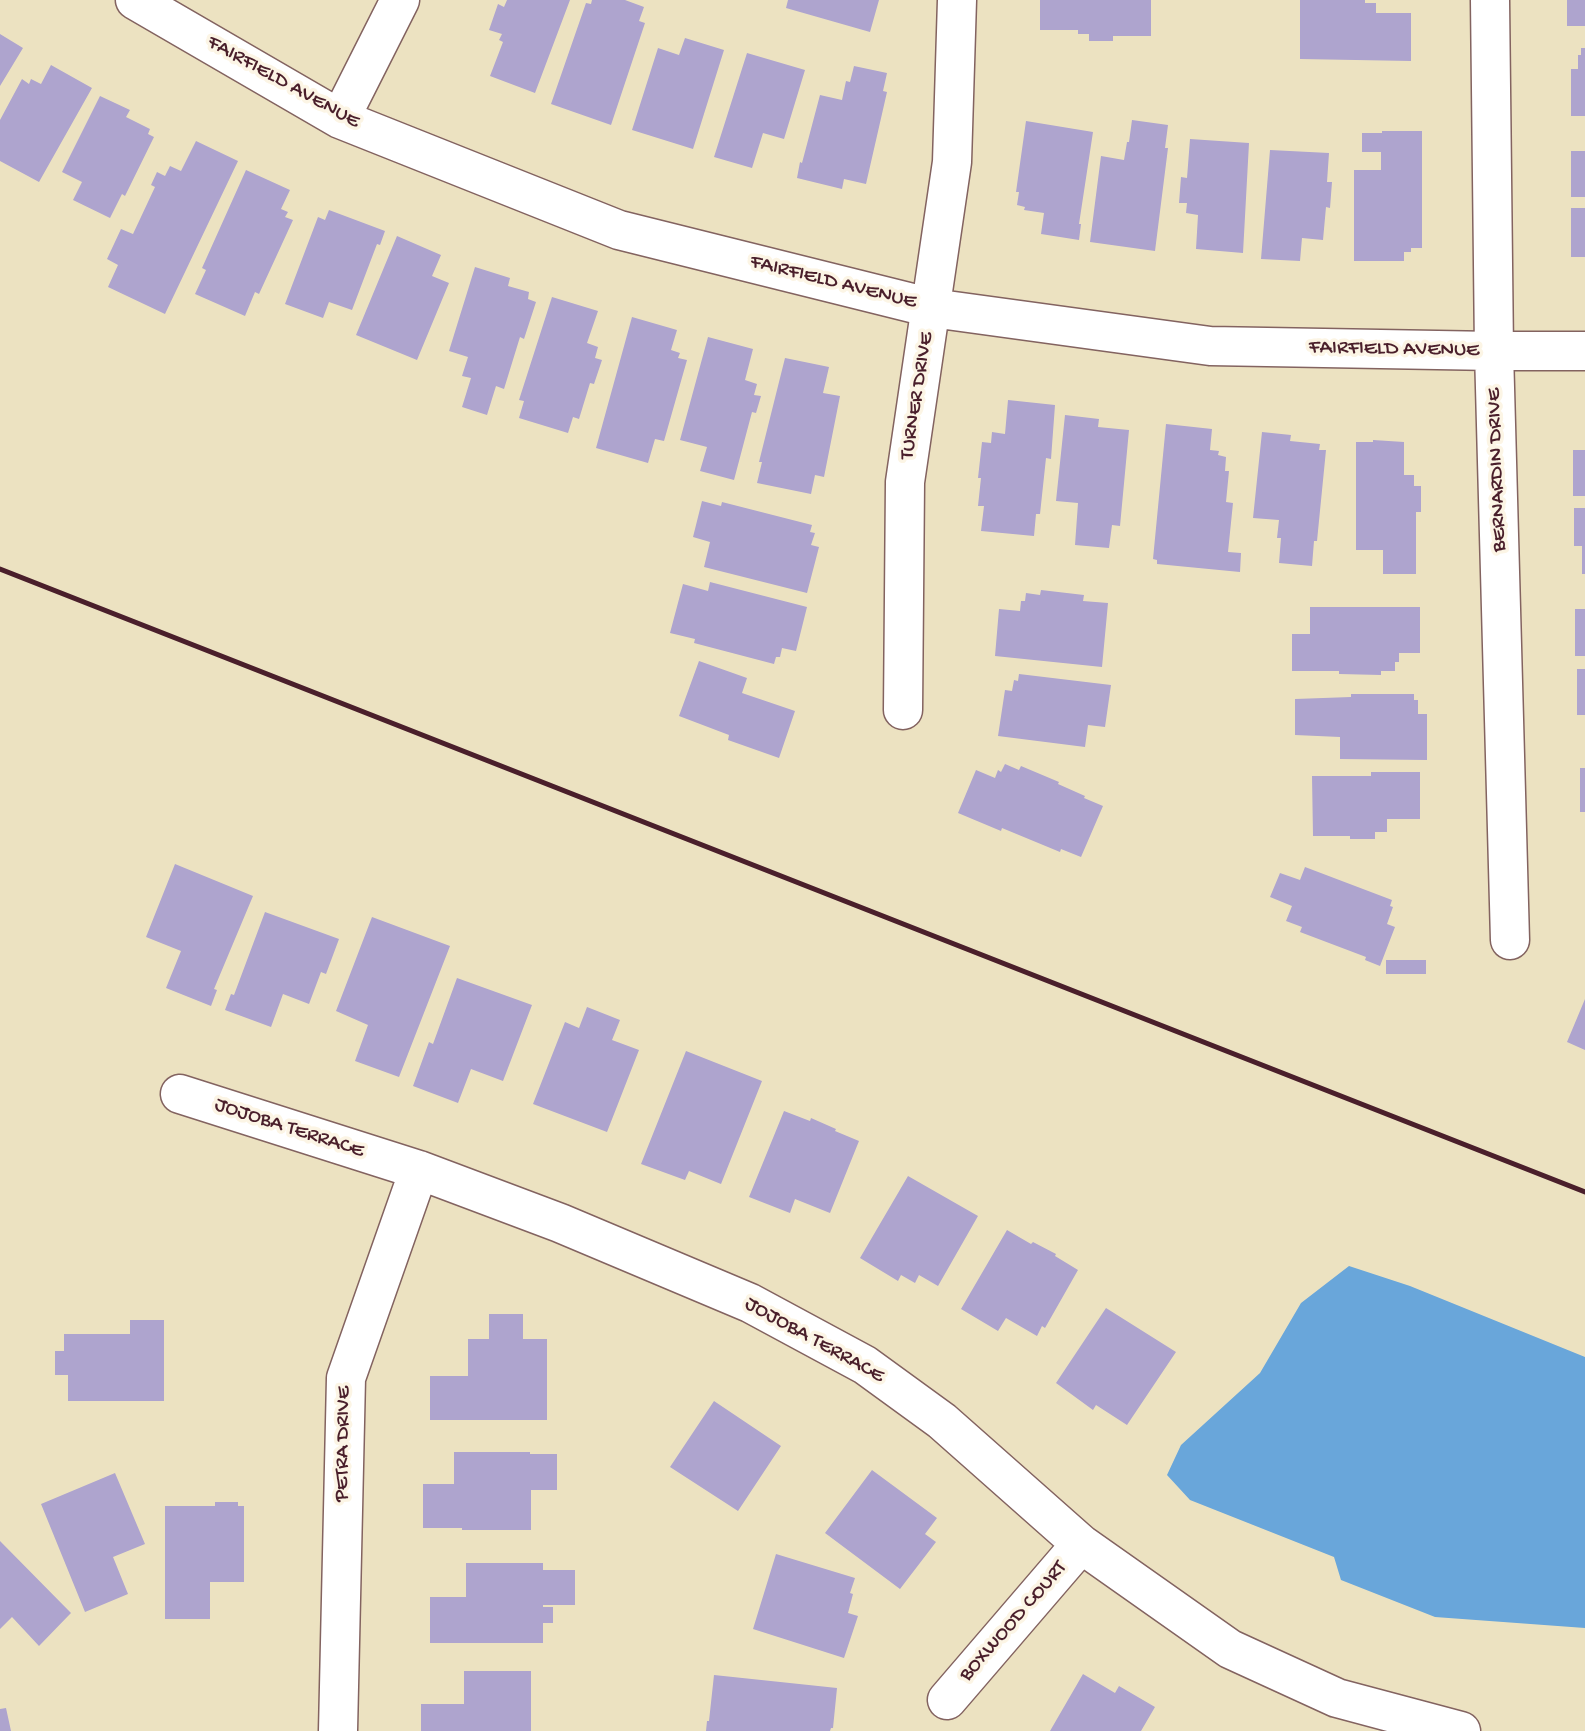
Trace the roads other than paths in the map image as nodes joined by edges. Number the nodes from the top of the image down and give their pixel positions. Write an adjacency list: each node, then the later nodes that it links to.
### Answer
1 (135, 0): 5 (street, FAIRFIELD AVENUE)
2 (400, 0): 5 (street)
3 (957, 0): 6 (street, TURNER DRIVE)
4 (1490, 0): 7 (street, BERNARDIN DRIVE)
5 (340, 119): 6 (street, FAIRFIELD AVENUE)
6 (932, 308): 7 (street, FAIRFIELD AVENUE); 9 (street, TURNER DRIVE)
7 (1494, 351): 8 (street, FAIRFIELD AVENUE); 10 (street, BERNARDIN DRIVE)
8 (1585, 351)
9 (903, 710)
10 (1510, 940)
11 (180, 1094): 12 (street, JOJOBA TERRACE)
12 (419, 1170): 13 (street, JOJOBA TERRACE); 15 (street, PETRA DRIVE)
13 (1081, 1544): 14 (street, BOXWOOD COURT); 16 (street, JOJOBA TERRACE)
14 (947, 1700)
15 (338, 1731)
16 (1461, 1731)

